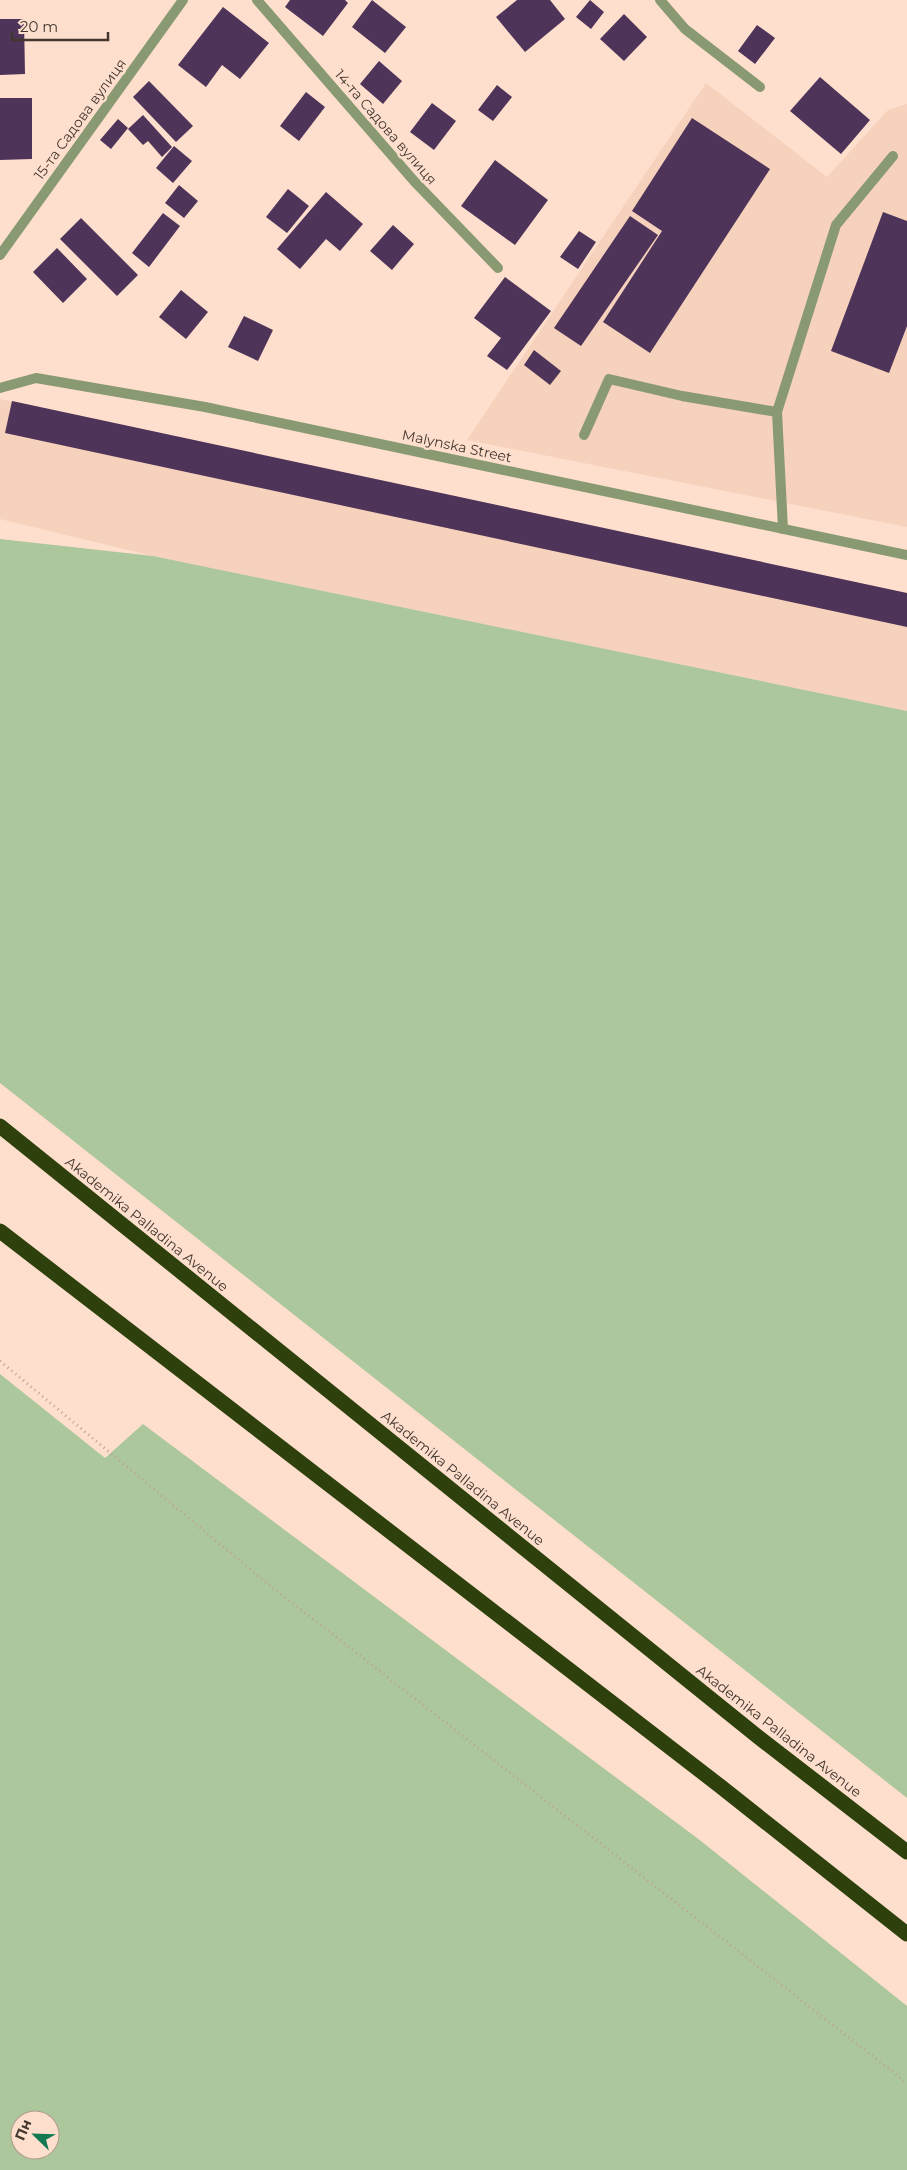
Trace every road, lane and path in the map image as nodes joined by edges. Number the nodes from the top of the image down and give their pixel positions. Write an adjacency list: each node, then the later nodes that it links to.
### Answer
1 (183, 0): 6 (street, 15-та Садова вулиця)
2 (256, 0): 7 (street, 14-та Садова вулиця)
3 (660, 0): 4 (street)
4 (760, 87)
5 (894, 156): 9 (street)
6 (0, 255)
7 (498, 268)
8 (0, 388): 11 (street, Malynska Street)
9 (777, 412): 10 (street); 11 (street)
10 (584, 435)
11 (783, 529): 12 (street, Malynska Street)
12 (907, 555)
13 (0, 1126): 16 (highway, Akademika Palladina Avenue)
14 (0, 1231): 17 (highway)
15 (0, 1361): 18 (path)
16 (907, 1852)
17 (907, 1934)
18 (907, 2084)

